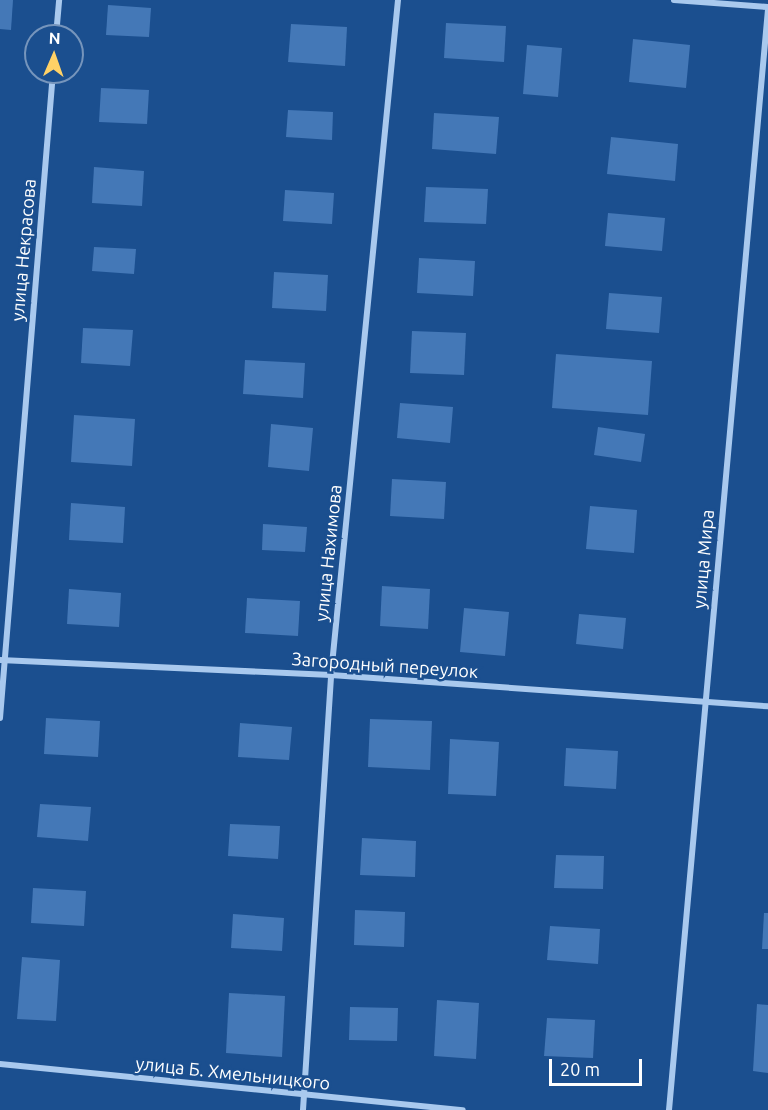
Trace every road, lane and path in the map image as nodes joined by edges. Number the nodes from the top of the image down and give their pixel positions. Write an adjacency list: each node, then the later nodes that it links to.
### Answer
1 (59, 0): 5 (street)
2 (398, 0): 8 (street, улица Нахимова)
3 (674, 0): 4 (street)
4 (768, 9): 9 (street, улица Мира)
5 (57, 24)
6 (52, 84): 7 (street, улица Некрасова)
7 (2, 661): 8 (street, Загородный переулок); 11 (street, улица Некрасова)
8 (331, 675): 9 (street, Загородный переулок); 13 (street, улица Нахимова)
9 (705, 701): 10 (street, Загородный переулок); 16 (street, улица Мира)
10 (768, 706)
11 (0, 718)
12 (0, 1064): 13 (street, улица Б. Хмельницкого)
13 (304, 1095): 14 (street, улица Нахимова); 15 (street, улица Б. Хмельницкого)
14 (303, 1110)
15 (463, 1110)
16 (669, 1110)

